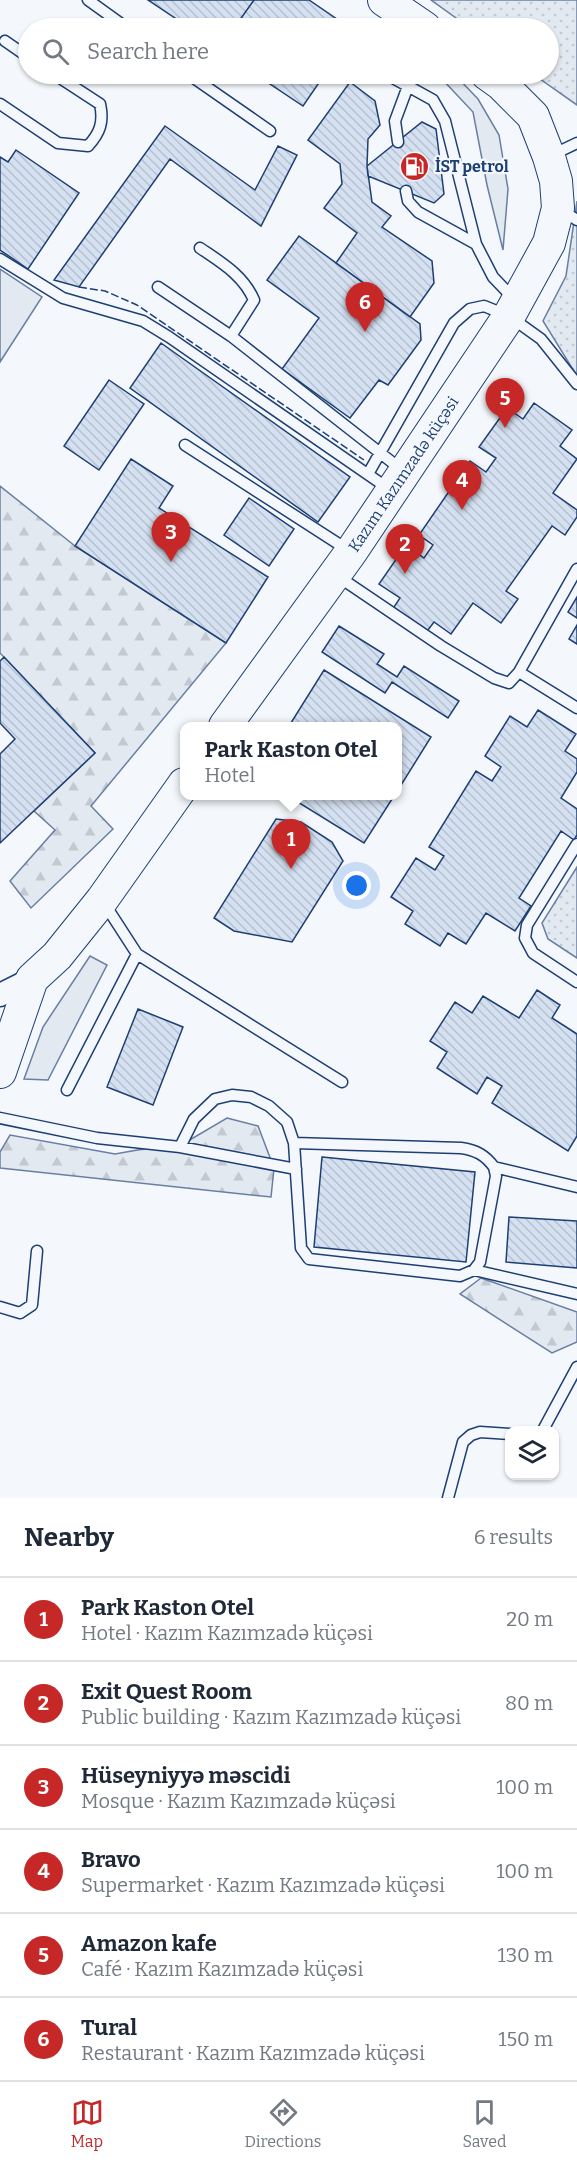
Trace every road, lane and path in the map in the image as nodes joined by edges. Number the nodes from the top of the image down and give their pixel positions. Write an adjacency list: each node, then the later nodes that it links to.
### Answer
1 (88, 0): 3 (lane)
2 (388, 12): 4 (main road)
3 (113, 18)
4 (402, 18)
5 (5, 41): 6 (lane)
6 (18, 50)
7 (69, 84): 12 (lane)
8 (202, 84): 13 (lane)
9 (404, 84): 11 (lane)
10 (501, 84): 16 (main road, Kazım Kazımzadə küçəsi)
11 (408, 86): 14 (lane); 19 (lane)
12 (0, 104)
13 (270, 131)
14 (398, 142)
15 (577, 143): 16 (lane)
16 (549, 157): 18 (main road, Kazım Kazımzadə küçəsi)
17 (405, 191): 19 (lane)
18 (567, 214): 23 (main road, Kazım Kazımzadə küçəsi)
19 (476, 244): 23 (lane)
20 (200, 248): 24 (lane)
21 (0, 259): 28 (lane)
22 (158, 287): 24 (lane)
23 (513, 309): 25 (lane); 27 (lane); 28 (main road, Kazım Kazımzadə küçəsi)
24 (231, 336): 27 (lane)
25 (577, 384)
26 (185, 445): 29 (lane)
27 (380, 453): 28 (lane); 28 (lane)
28 (388, 479): 29 (main road, Kazım Kazımzadə küçəsi)
29 (342, 563): 31 (lane); 33 (main road, Kazım Kazımzadə küçəsi)
30 (577, 569): 31 (lane)
31 (519, 672): 32 (lane)
32 (577, 708)
33 (228, 722)
34 (180, 790): 36 (main road)
35 (577, 844): 39 (lane)
36 (102, 900): 37 (lane); 38 (main road)
37 (137, 954): 42 (lane); 43 (lane)
38 (32, 979): 40 (street); 41 (main road)
39 (577, 982)
40 (0, 995)
41 (0, 1072)
42 (342, 1082)
43 (67, 1090)
44 (0, 1118): 46 (lane)
45 (294, 1143): 46 (lane); 47 (lane); 48 (lane)
46 (180, 1147): 48 (lane)
47 (494, 1167): 49 (lane); 51 (lane)
48 (296, 1169): 51 (lane)
49 (577, 1187)
50 (37, 1251): 53 (lane)
51 (474, 1270): 52 (lane)
52 (577, 1294)
53 (0, 1307)
54 (577, 1367): 55 (lane)
55 (546, 1426)
56 (505, 1434): 57 (lane)
57 (448, 1498)

